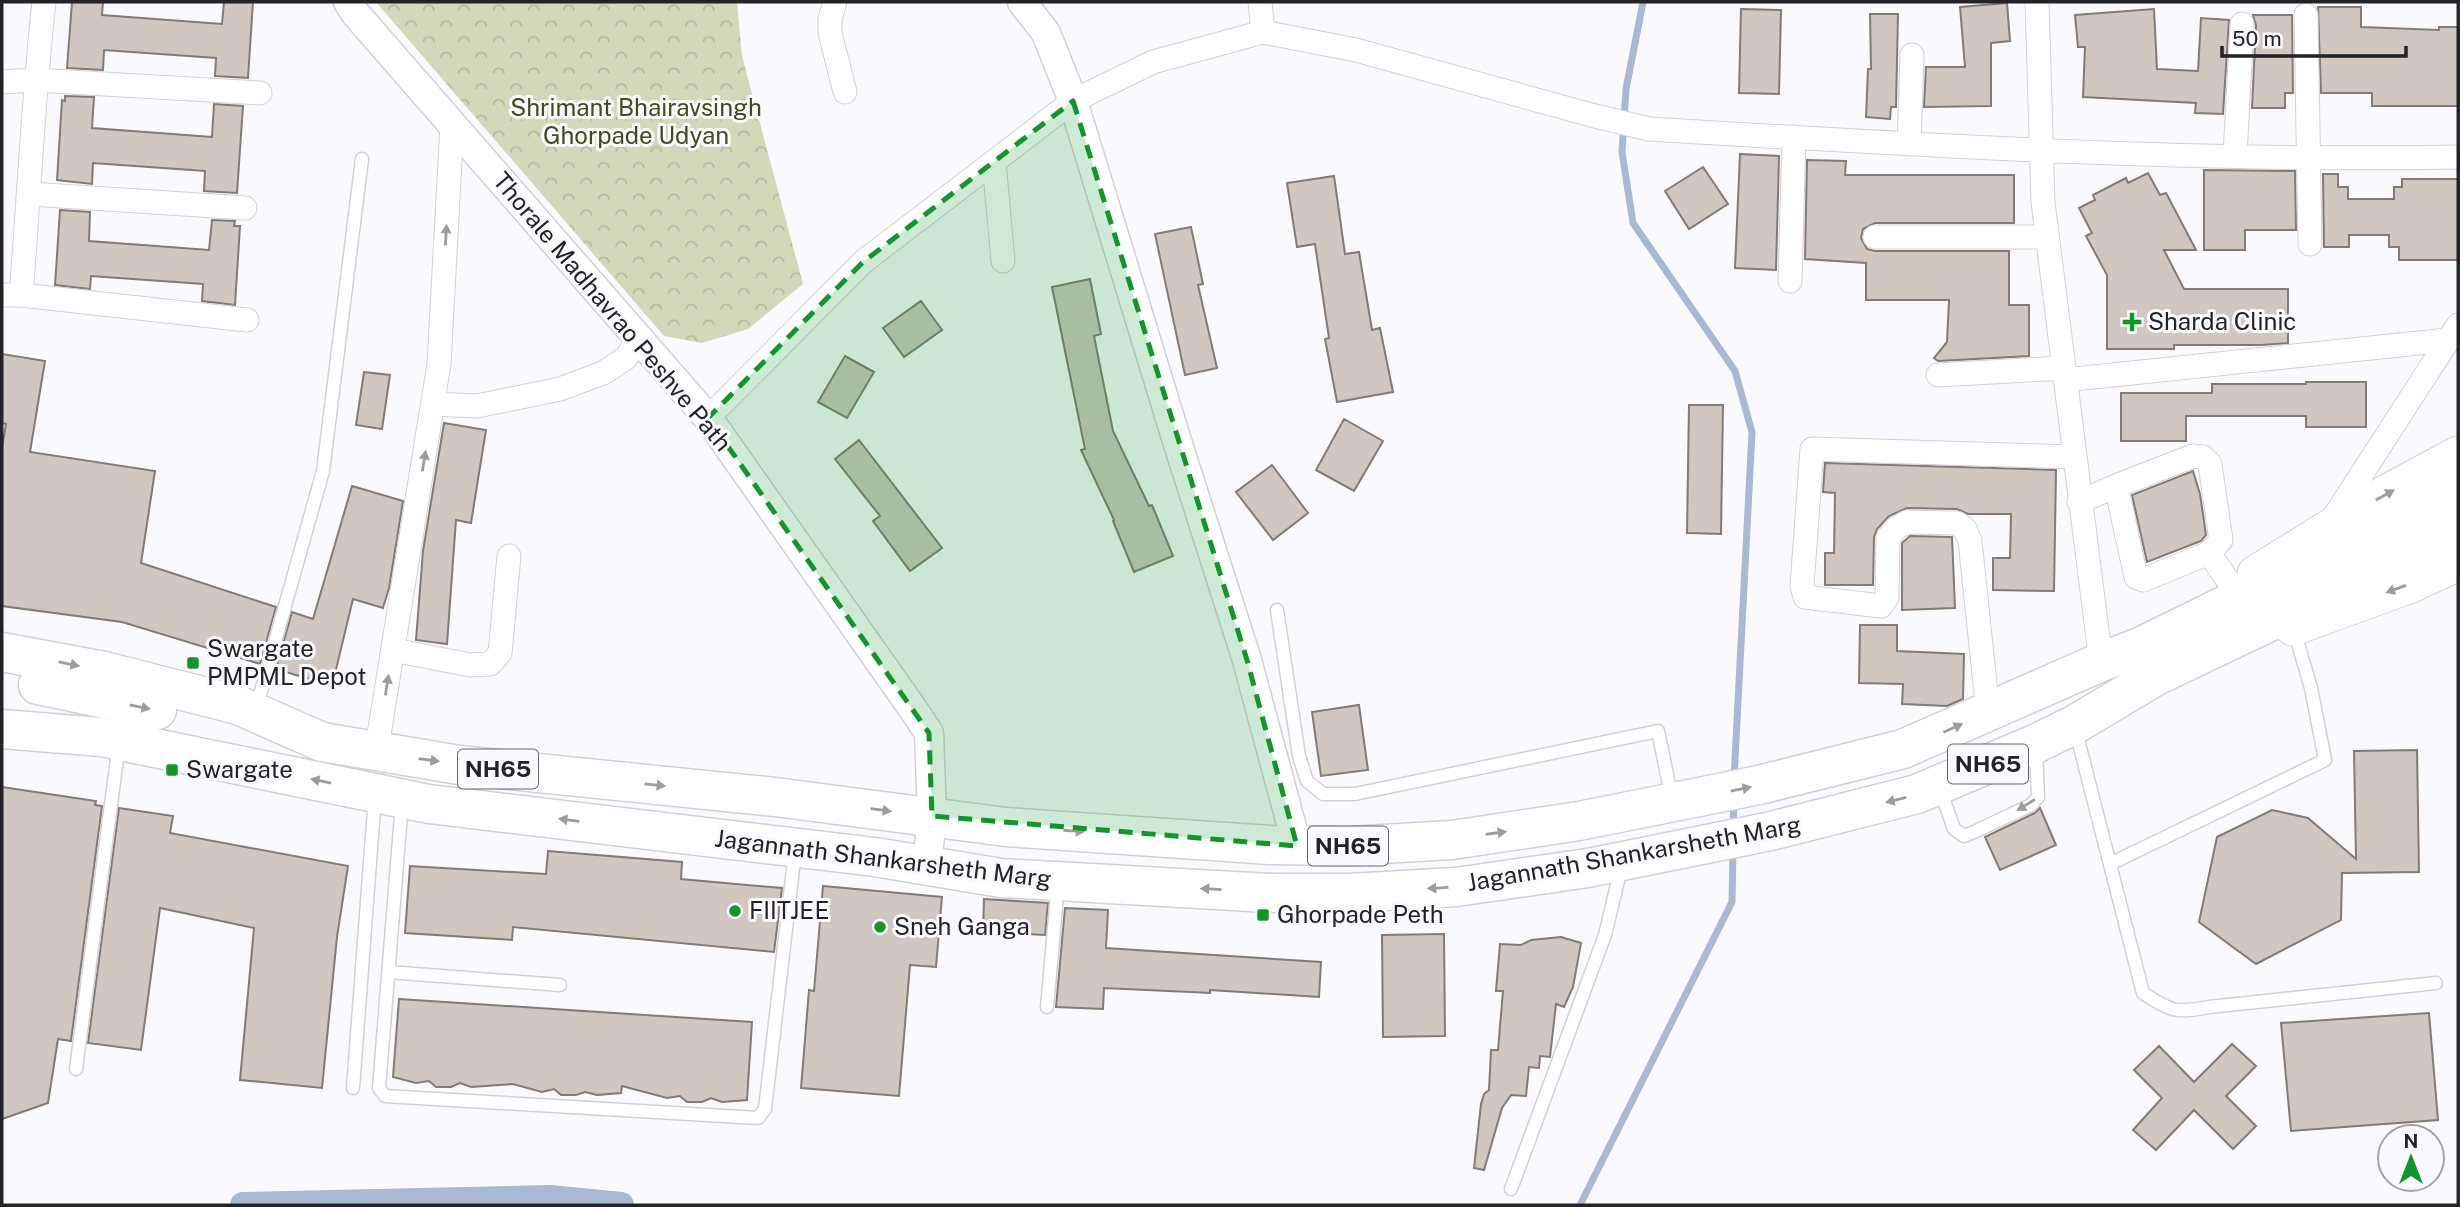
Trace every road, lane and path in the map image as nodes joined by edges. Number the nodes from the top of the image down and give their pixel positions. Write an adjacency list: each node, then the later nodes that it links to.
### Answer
1 (44, 2): 11 (street)
2 (348, 2): 16 (street, Thorale Madhavrao Peshve Path)
3 (835, 2): 13 (street)
4 (1022, 2): 15 (street)
5 (1260, 2): 9 (street)
6 (2037, 2): 19 (street)
7 (2306, 15): 23 (street)
8 (2242, 24): 20 (street)
9 (1263, 32): 15 (street); 17 (street)
10 (1912, 55): 18 (street)
11 (35, 80): 12 (street); 14 (street); 25 (street)
12 (2, 82)
13 (845, 92)
14 (260, 93)
15 (1073, 101): 24 (street); 70 (street)
16 (452, 125): 35 (street, Thorale Madhavrao Peshve Path); 38 (street, one-way to 16)
17 (1794, 137): 18 (street); 31 (street)
18 (1909, 144): 19 (street)
19 (2040, 151): 20 (street); 28 (street)
20 (2235, 156): 23 (street)
21 (2458, 157): 23 (street)
22 (362, 159): 60 (lane)
23 (2308, 159): 29 (street)
24 (994, 162): 30 (street); 39 (street)
25 (30, 194): 26 (street); 32 (street)
26 (245, 208)
27 (1875, 237): 28 (street)
28 (2047, 237): 36 (street)
29 (2310, 244)
30 (1003, 261)
31 (1790, 281)
32 (11, 295): 33 (street)
33 (247, 320)
34 (2453, 332): 36 (street); 46 (street)
35 (639, 338): 38 (street); 39 (street, Thorale Madhavrao Peshve Path)
36 (2064, 374): 37 (street); 41 (street)
37 (1938, 375)
38 (433, 404): 53 (street, one-way to 38)
39 (708, 418): 69 (street, Thorale Madhavrao Peshve Path)
40 (2458, 455): 46 (main road, Jagannath Shankarsheth Marg, one-way to 40)
41 (2074, 457): 44 (street); 59 (street)
42 (2116, 486): 44 (street); 47 (street); 47 (street)
43 (2458, 494): 46 (highway, NH65)
44 (2080, 502): 55 (street)
45 (2458, 532): 46 (highway, NH65)
46 (2352, 547): 50 (main road, Jagannath Shankarsheth Marg); 56 (highway, Jagannath Shankarsheth Marg / NH65)
47 (2209, 553): 50 (street)
48 (509, 556): 53 (street)
49 (2458, 562): 52 (main road, Jagannath Shankarsheth Marg, one-way to 52)
50 (2233, 588): 56 (main road, Jagannath Shankarsheth Marg)
51 (1277, 610): 68 (lane)
52 (2293, 627): 56 (main road, Jagannath Shankarsheth Marg); 73 (lane)
53 (393, 650): 65 (street, one-way to 53)
54 (2, 652): 60 (highway, Jagannath Shankarsheth Marg / NH65, one-way to 60)
55 (2101, 662): 56 (highway, Jagannath Shankarsheth Marg / NH65); 59 (highway, Jagannath Shankarsheth Marg / NH65)
56 (2148, 662): 61 (highway, Jagannath Shankarsheth Marg / NH65)
57 (2, 677): 60 (highway, one-way to 60)
58 (2, 710): 63 (highway)
59 (1988, 712): 68 (highway, Jagannath Shankarsheth Marg / NH65, one-way to 59)
60 (243, 719): 65 (highway, Jagannath Shankarsheth Marg / NH65)
61 (2074, 724): 64 (highway, Jagannath Shankarsheth Marg / NH65); 73 (lane)
62 (2, 729): 63 (highway, Jagannath Shankarsheth Marg / NH65)
63 (110, 739): 67 (highway, Jagannath Shankarsheth Marg / NH65, one-way to 63); 80 (lane)
64 (2035, 744): 66 (highway, Jagannath Shankarsheth Marg / NH65); 66 (lane, one-way to 66)
65 (376, 753): 69 (highway, Jagannath Shankarsheth Marg / NH65, one-way to 69)
66 (1939, 786): 72 (highway, Jagannath Shankarsheth Marg / NH65, one-way to 72)
67 (389, 795): 71 (highway, Jagannath Shankarsheth Marg / NH65, one-way to 67); 76 (lane); 81 (lane)
68 (1680, 801): 70 (highway, Jagannath Shankarsheth Marg / NH65, one-way to 68)
69 (932, 816): 70 (highway, Jagannath Shankarsheth Marg / NH65, one-way to 70); 74 (street, Thorale Madhavrao Peshve Path)
70 (1297, 846)
71 (796, 847): 74 (highway, Jagannath Shankarsheth Marg / NH65); 76 (lane)
72 (1623, 861): 75 (highway, Jagannath Shankarsheth Marg / NH65, one-way to 75); 82 (lane)
73 (2110, 864): 77 (lane)
74 (927, 865): 75 (highway, Jagannath Shankarsheth Marg / NH65)
75 (1058, 881): 79 (lane)
76 (388, 972): 78 (lane)
77 (2436, 984)
78 (560, 985)
79 (1047, 1007)
80 (75, 1069)
81 (353, 1088)
82 (1511, 1189)

